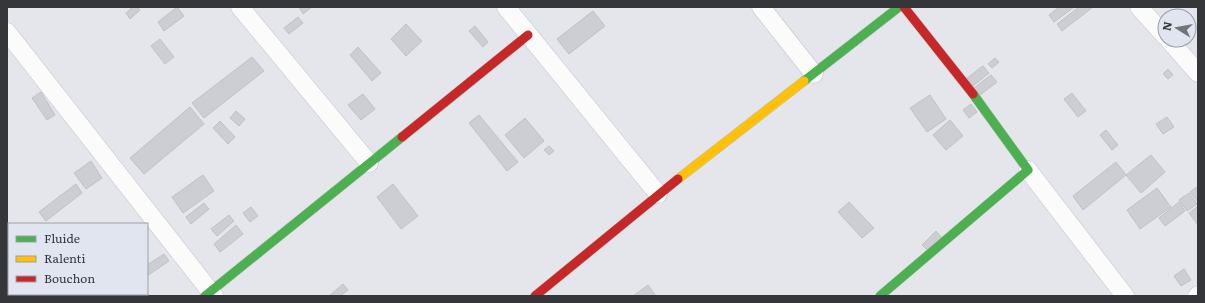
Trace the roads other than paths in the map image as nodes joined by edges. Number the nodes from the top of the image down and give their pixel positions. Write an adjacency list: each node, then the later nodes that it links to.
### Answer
1 (240, 7): 13 (street)
2 (506, 7): 9 (street)
3 (760, 7): 12 (street)
4 (899, 7): 12 (street)
5 (904, 7): 14 (street)
6 (1139, 7): 7 (street)
7 (1157, 27)
8 (7, 32): 16 (street)
9 (528, 35): 13 (street); 15 (street)
10 (1176, 48): 11 (street)
11 (1198, 71)
12 (814, 74): 15 (street)
13 (369, 163): 16 (street)
14 (1028, 170): 18 (street); 19 (street)
15 (658, 194): 17 (street)
16 (210, 294)
17 (535, 296)
18 (880, 296)
19 (1125, 296)

